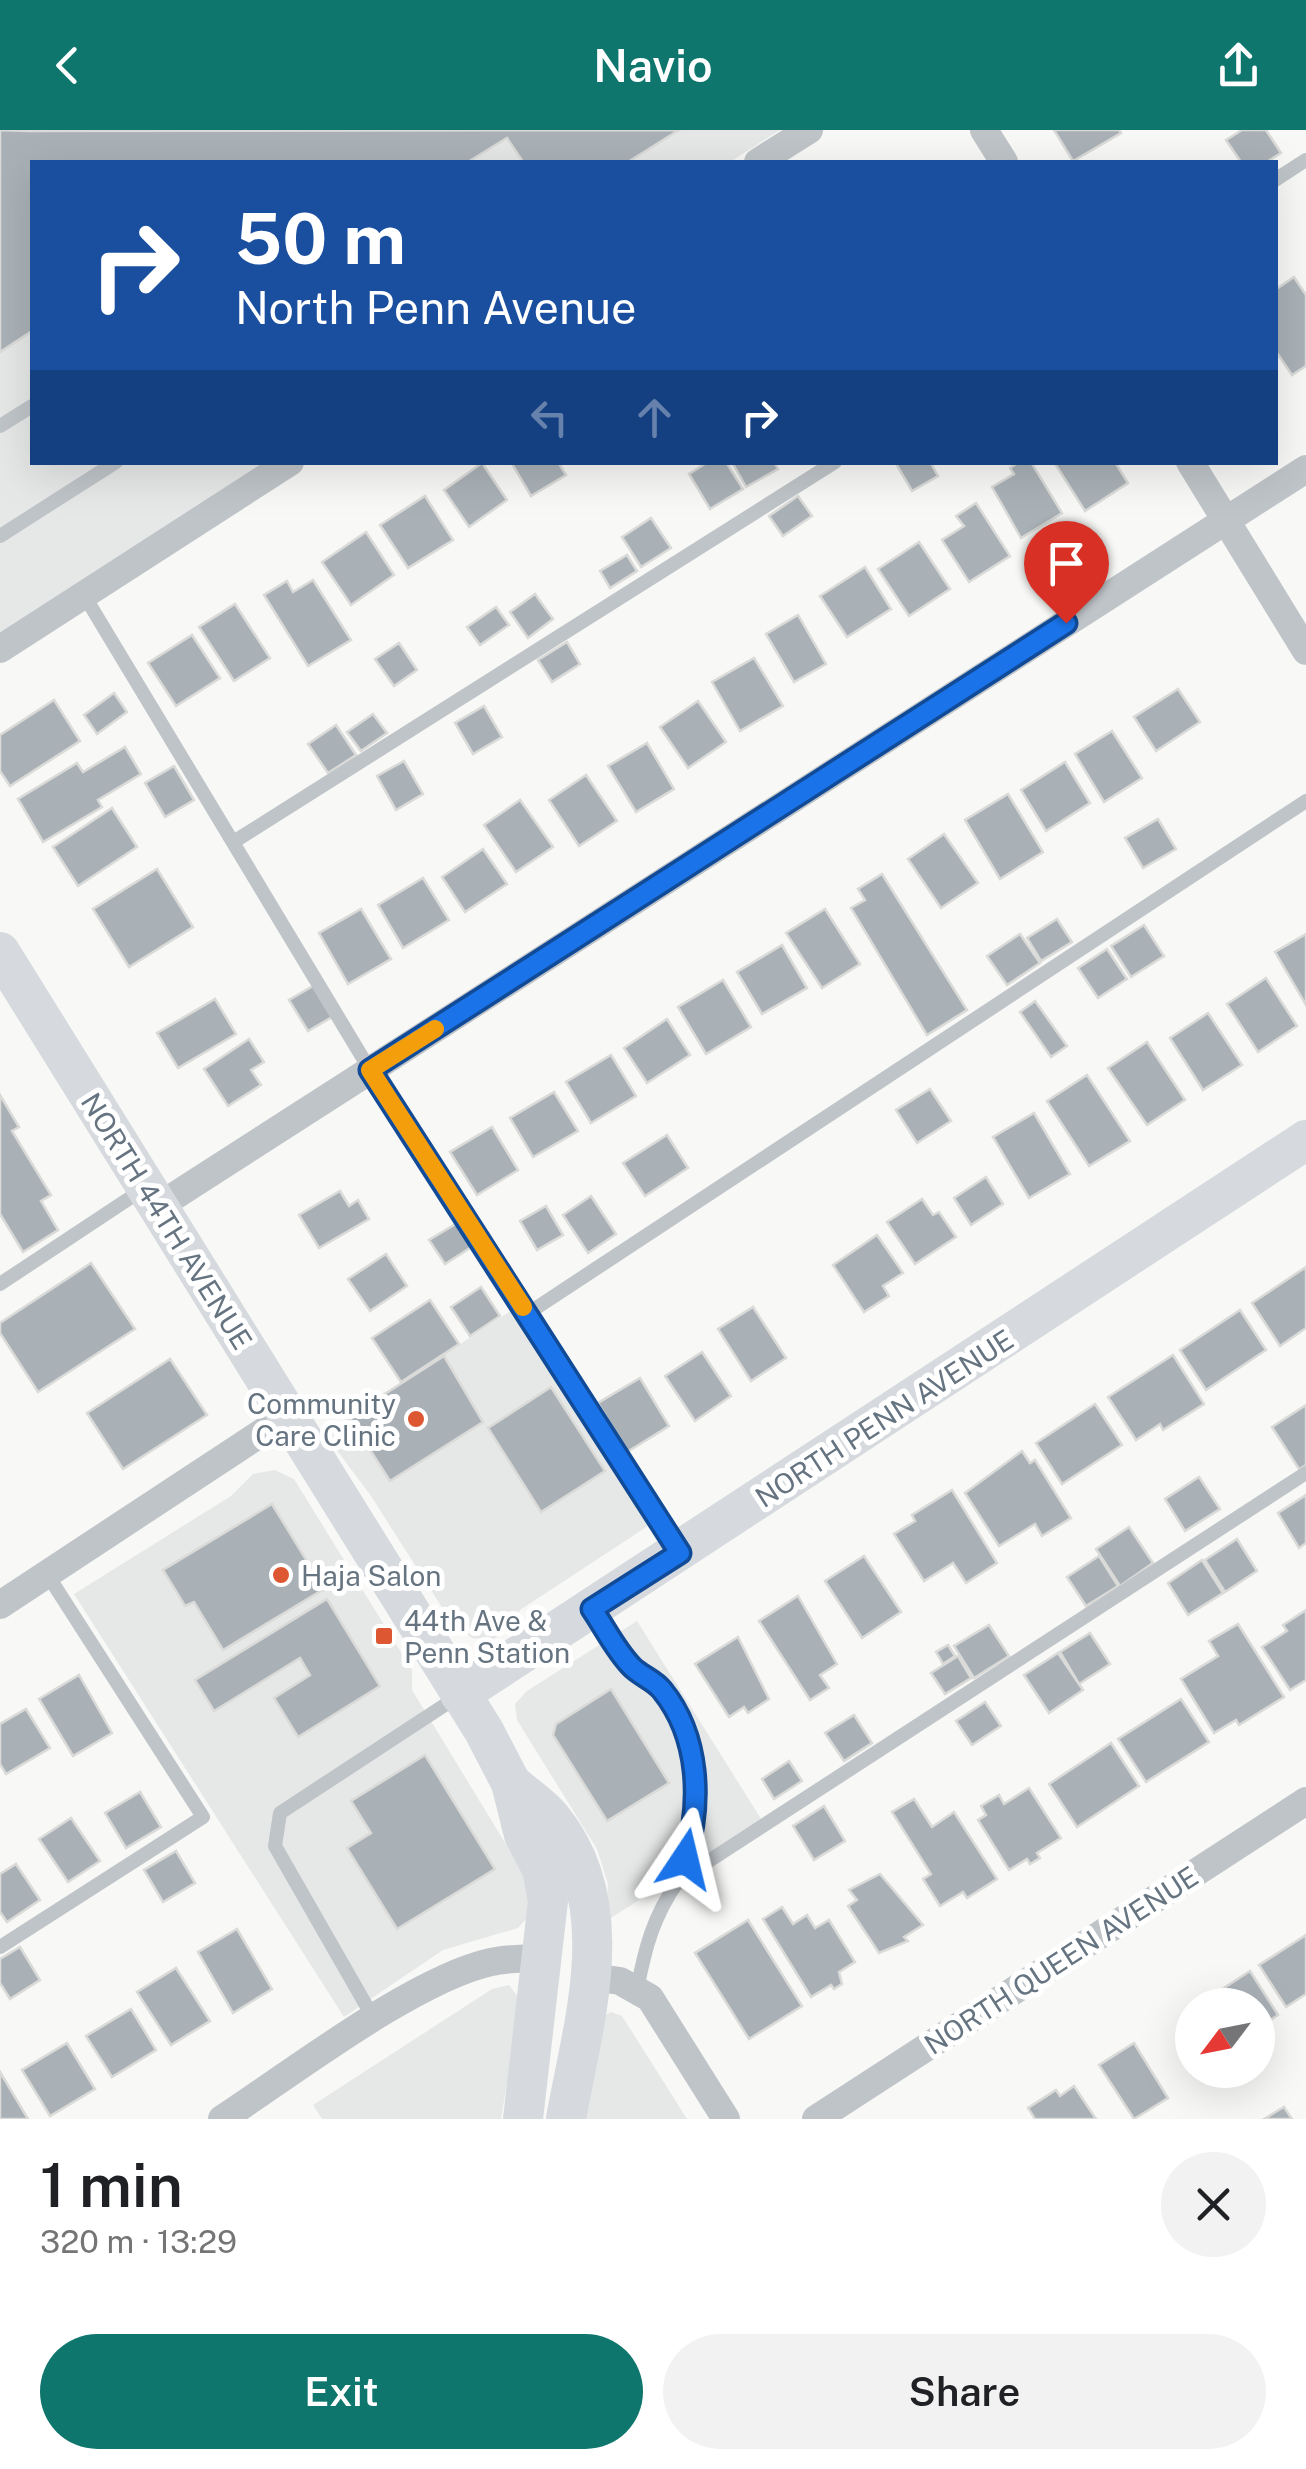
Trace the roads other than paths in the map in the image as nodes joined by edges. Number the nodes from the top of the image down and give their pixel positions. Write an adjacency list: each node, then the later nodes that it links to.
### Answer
1 (809, 130): 3 (street)
2 (984, 130): 4 (street)
3 (761, 160)
4 (1003, 160)
5 (1306, 160): 6 (lane)
6 (1278, 178)
7 (30, 407): 8 (lane)
8 (0, 426)
9 (111, 465): 15 (lane)
10 (285, 465): 16 (street)
11 (830, 465): 20 (lane)
12 (1192, 465): 14 (street)
13 (1306, 469): 14 (street)
14 (1226, 521): 18 (street); 22 (street)
15 (0, 536)
16 (84, 595): 17 (street); 20 (lane)
17 (0, 648)
18 (1306, 651)
19 (1306, 802): 26 (lane)
20 (235, 841): 22 (lane)
21 (0, 952): 24 (main road, NORTH 44TH AVENUE)
22 (370, 1070): 24 (street); 26 (lane)
23 (1306, 1140): 29 (main road, NORTH PENN AVENUE)
24 (153, 1197): 25 (lane); 27 (main road, NORTH 44TH AVENUE)
25 (0, 1284)
26 (528, 1314): 29 (lane)
27 (287, 1416): 30 (street); 33 (main road, NORTH 44TH AVENUE)
28 (1306, 1473): 36 (lane)
29 (680, 1553): 32 (main road, NORTH PENN AVENUE)
30 (47, 1574): 31 (street); 37 (lane)
31 (0, 1605)
32 (592, 1609): 33 (main road, NORTH PENN AVENUE); 36 (lane)
33 (460, 1694): 34 (main road, NORTH 44TH AVENUE); 41 (lane)
34 (511, 1783): 38 (main road); 39 (main road)
35 (1306, 1802): 46 (street, NORTH QUEEN AVENUE)
36 (678, 1881): 40 (lane)
37 (0, 1947)
38 (545, 1957): 41 (street); 43 (main road)
39 (592, 1977): 40 (street); 44 (main road)
40 (637, 1990): 45 (street)
41 (374, 2019): 42 (street)
42 (222, 2119)
43 (523, 2119)
44 (566, 2119)
45 (726, 2119)
46 (816, 2119)

